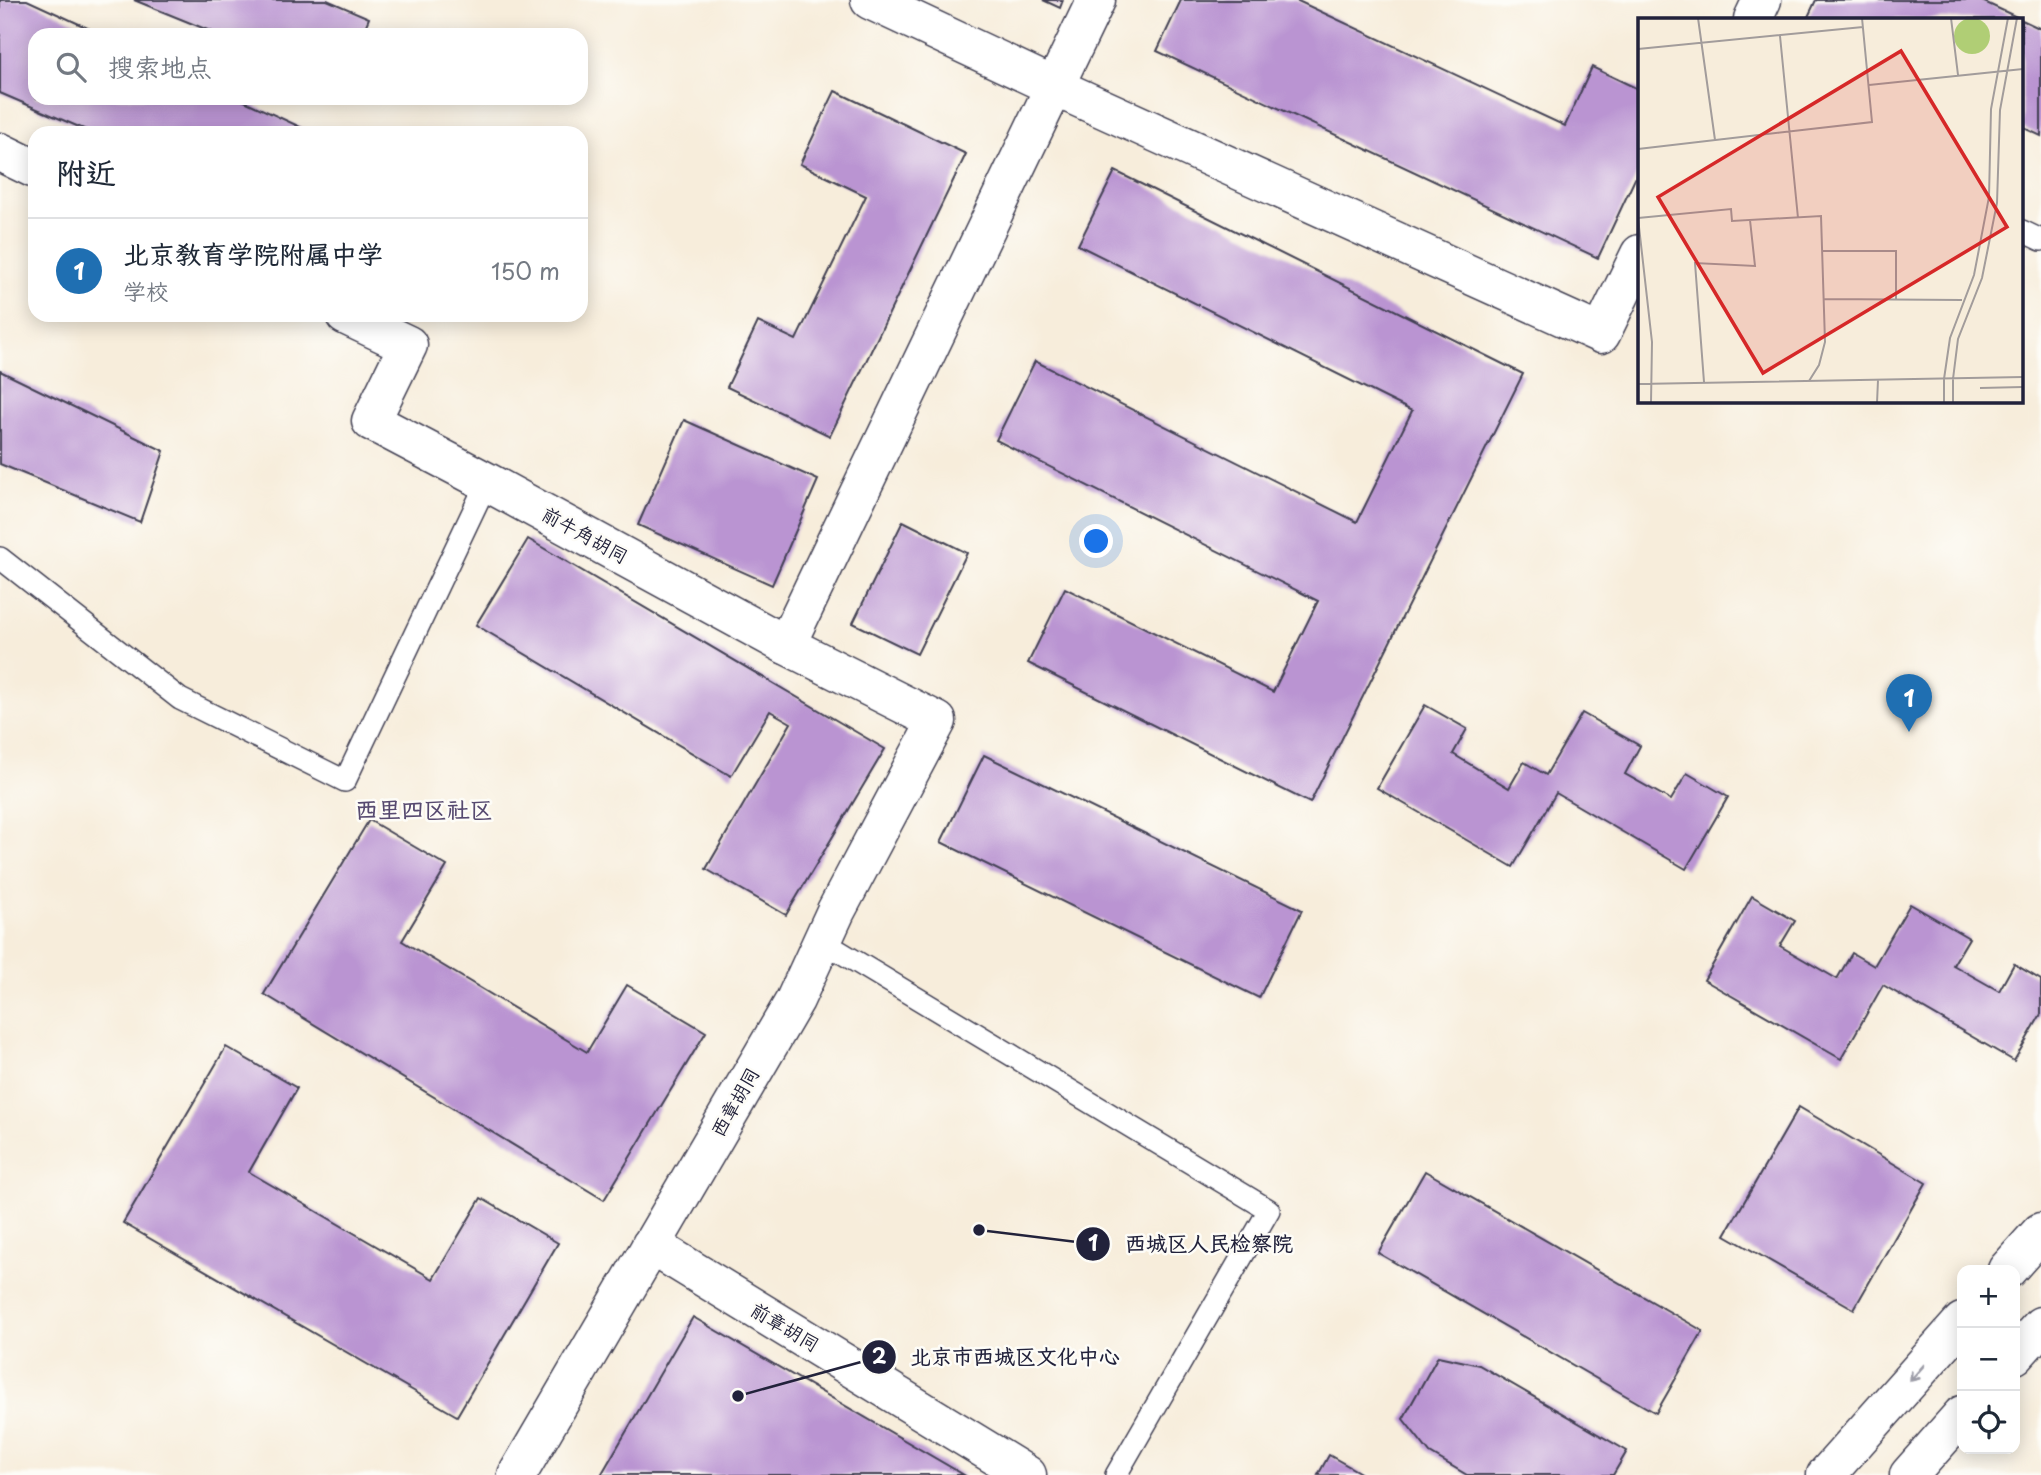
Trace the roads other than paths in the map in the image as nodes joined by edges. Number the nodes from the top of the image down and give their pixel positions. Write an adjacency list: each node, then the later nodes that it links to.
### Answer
1 (870, 0): 5 (street)
2 (1096, 0): 5 (street)
3 (1762, 0): 4 (street)
4 (1753, 18)
5 (1055, 87): 10 (street); 14 (street)
6 (0, 152): 7 (street)
7 (28, 166)
8 (2024, 232): 9 (lane)
9 (2041, 240)
10 (1638, 258)
11 (360, 322): 12 (street, 前牛角胡同)
12 (487, 482): 13 (lane); 14 (street, 前牛角胡同)
13 (0, 558)
14 (786, 645): 15 (street, 前牛角胡同)
15 (937, 721): 16 (street, 西章胡同)
16 (822, 941): 18 (street, 西章胡同); 26 (lane)
17 (2041, 1232): 19 (street)
18 (651, 1245): 24 (street, 西章胡同); 25 (street, 前章胡同)
19 (2011, 1265)
20 (2041, 1326): 22 (street)
21 (1957, 1328): 27 (street, one-way to 27)
22 (2020, 1349)
23 (1957, 1421): 28 (street)
24 (517, 1475)
25 (1027, 1475)
26 (1115, 1475)
27 (1826, 1475)
28 (1909, 1475)

